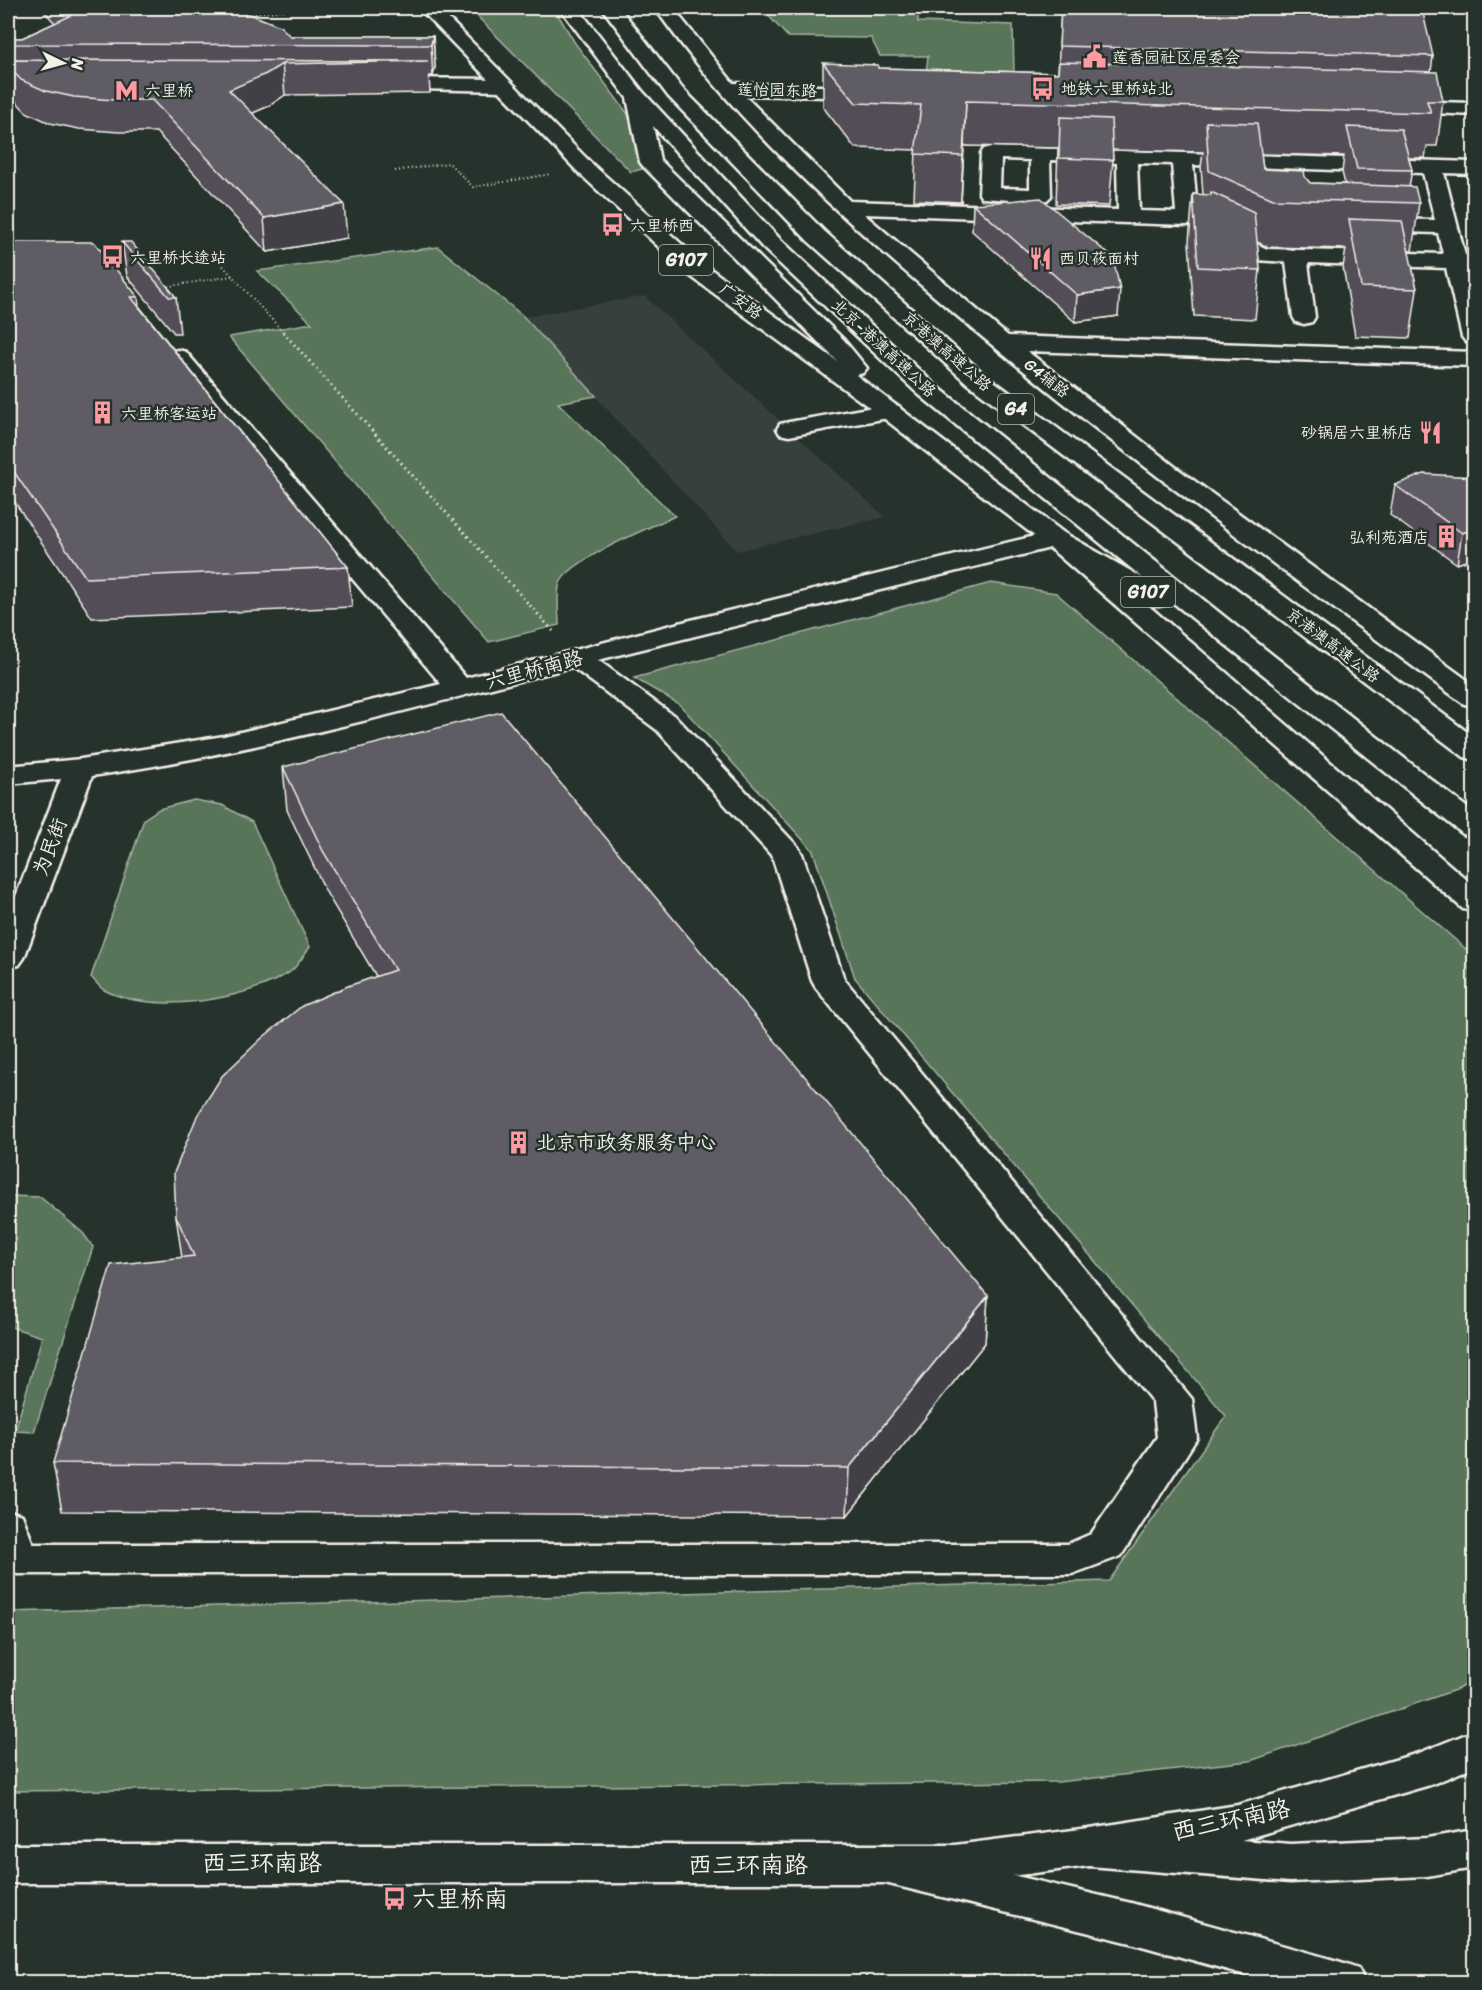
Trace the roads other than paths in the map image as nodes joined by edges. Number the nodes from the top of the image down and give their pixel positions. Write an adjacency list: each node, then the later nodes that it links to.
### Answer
1 (428, 8): 6 (main road, 广安路 / G107)
2 (569, 8): 9 (main road, 北京-港澳高速公路 / G4)
3 (611, 8): 36 (main road, 京港澳高速公路 / G4)
4 (664, 8): 7 (main road, G4辅路)
5 (362, 79): 6 (main road)
6 (497, 80): 29 (main road, 广安路 / G107)
7 (727, 89): 8 (main road, 莲怡园东路); 17 (main road, G4辅路)
8 (882, 93)
9 (636, 96): 29 (main road); 32 (main road, 北京-港澳高速公路 / G4)
10 (1382, 107): 11 (main road)
11 (1474, 110)
12 (1040, 154): 12 (main road); 13 (main road)
13 (1127, 157): 14 (main road); 18 (main road)
14 (1182, 159): 15 (main road); 19 (main road)
15 (1432, 166): 16 (main road); 21 (main road)
16 (1474, 168)
17 (845, 207): 18 (main road); 27 (main road, G4辅路)
18 (1129, 217): 19 (main road)
19 (1187, 219): 22 (main road)
20 (1347, 224): 21 (main road)
21 (1447, 227): 23 (main road)
22 (1296, 257): 23 (main road); 24 (main road)
23 (1465, 261): 25 (main road)
24 (1304, 317)
25 (1474, 337)
26 (162, 338): 34 (main road)
27 (1002, 343): 28 (main road); 35 (main road, G4辅路)
28 (1474, 359)
29 (890, 411): 30 (main road); 31 (main road, 广安路 / G107)
30 (789, 429)
31 (1055, 539): 32 (main road, G107); 33 (main road, 六里桥南路); 40 (main road)
32 (1241, 644): 39 (main road, G4)
33 (566, 645): 34 (main road, 六里桥南路); 42 (main road)
34 (460, 689): 37 (main road, 六里桥南路)
35 (1474, 698)
36 (1474, 751)
37 (79, 770): 38 (main road, 六里桥南路); 41 (main road, 为民街)
38 (8, 775)
39 (1474, 828)
40 (1474, 902)
41 (8, 958)
42 (8, 1526)
43 (1474, 1748): 44 (main road, 西三环南路)
44 (1089, 1847): 45 (main road); 47 (main road, 西三环南路)
45 (1474, 1849)
46 (8, 1864): 47 (main road, 西三环南路)
47 (885, 1864): 48 (main road)
48 (1341, 1983)

